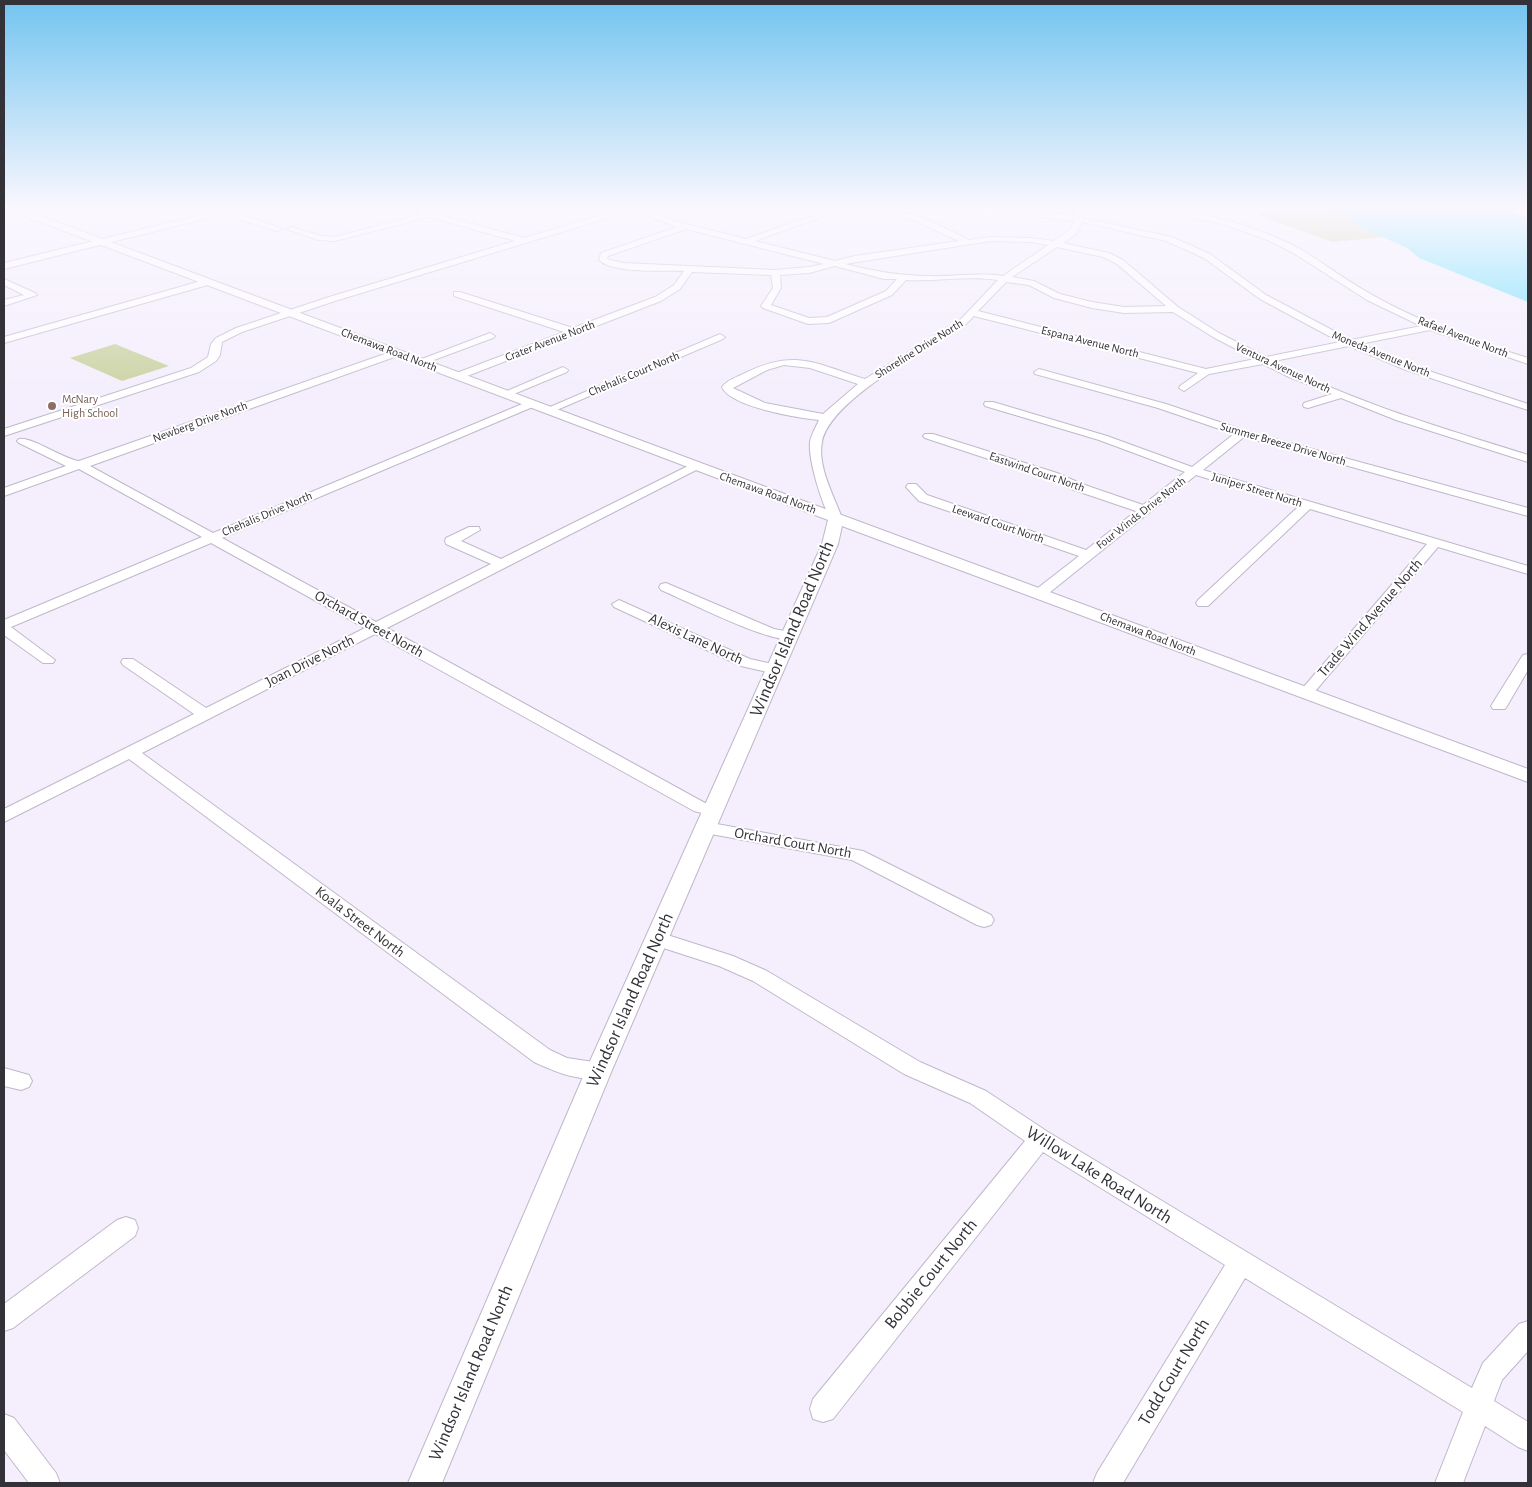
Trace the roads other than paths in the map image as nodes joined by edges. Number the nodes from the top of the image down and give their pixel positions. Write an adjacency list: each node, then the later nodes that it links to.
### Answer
1 (193, 276): 14 (street, Chemawa Road North)
2 (411, 276): 19 (street)
3 (684, 276): 21 (street, Crater Avenue North)
4 (775, 276): 11 (street)
5 (892, 276): 11 (street)
6 (978, 276): 11 (street)
7 (987, 276): 12 (street)
8 (1137, 276): 17 (street, Ventura Avenue North)
9 (1235, 276): 25 (street, Moneda Avenue North)
10 (1337, 276): 20 (street, Rafael Avenue North)
11 (904, 278)
12 (1005, 278): 17 (street); 18 (street, Shoreline Drive North)
13 (4, 282): 16 (street)
14 (208, 282): 19 (street, Chemawa Road North); 24 (street)
15 (457, 294): 21 (street)
16 (4, 302)
17 (1175, 309): 27 (street, Ventura Avenue North)
18 (974, 313): 32 (street, Espana Avenue North); 34 (street, Shoreline Drive North)
19 (290, 314): 26 (street, Chemawa Road North); 44 (street)
20 (1431, 327): 25 (street); 29 (street, Rafael Avenue North)
21 (574, 332): 33 (street, Crater Avenue North)
22 (490, 336): 28 (street)
23 (720, 337): 42 (street, Chehalis Court North)
24 (4, 340)
25 (1348, 343): 27 (street); 41 (street, Moneda Avenue North)
26 (396, 353): 28 (street, Chemawa Road North); 49 (street, Newberg Drive North)
27 (1262, 360): 32 (street); 37 (street, Ventura Avenue North)
28 (419, 362): 33 (street, Chemawa Road North)
29 (1528, 362)
30 (563, 370): 36 (street)
31 (1039, 372): 45 (street, Summer Breeze Drive North)
32 (1206, 372): 35 (street)
33 (458, 376): 36 (street, Chemawa Road North)
34 (866, 383): 43 (street, Shoreline Drive North); 43 (street)
35 (1184, 388)
36 (504, 394): 38 (street, Chemawa Road North)
37 (1342, 395): 40 (street); 48 (street, Ventura Avenue North)
38 (531, 404): 42 (street, Chemawa Road North); 59 (street, Chehalis Drive North)
39 (989, 404): 51 (street, Juniper Street North)
40 (1308, 405)
41 (1528, 407)
42 (548, 410): 50 (street, Chemawa Road North)
43 (826, 418): 57 (street, Shoreline Drive North)
44 (4, 433)
45 (1242, 433): 51 (street, Four Winds Drive North); 56 (street, Summer Breeze Drive North)
46 (928, 436): 55 (street, Eastwind Court North)
47 (23, 440): 49 (street, Orchard Street North)
48 (1528, 459)
49 (80, 465): 53 (street, Newberg Drive North); 59 (street, Orchard Street North)
50 (696, 466): 57 (street, Chemawa Road North); 62 (street, Joan Drive North)
51 (1194, 471): 54 (street, Juniper Street North); 55 (street, Four Winds Drive North)
52 (912, 487): 61 (street, Leeward Court North)
53 (4, 492)
54 (1308, 505): 60 (street, Juniper Street North); 66 (street)
55 (1145, 510): 61 (street, Four Winds Drive North)
56 (1528, 512)
57 (836, 518): 65 (street, Chemawa Road North); 71 (street, Windsor Island Road North)
58 (474, 530): 62 (street)
59 (212, 537): 68 (street, Chehalis Drive North); 69 (street, Orchard Street North)
60 (1435, 543): 63 (street, Juniper Street North); 76 (street, Trade Wind Avenue North)
61 (1088, 555): 65 (street, Four Winds Drive North)
62 (501, 564): 69 (street, Joan Drive North)
63 (1528, 570)
64 (666, 587): 71 (street)
65 (1039, 594): 76 (street, Chemawa Road North)
66 (1203, 603)
67 (619, 604): 75 (street, Alexis Lane North)
68 (4, 625)
69 (376, 628): 78 (street, Joan Drive North); 82 (street, Orchard Street North)
70 (4, 629): 73 (street)
71 (790, 636): 75 (street, Windsor Island Road North)
72 (1528, 658): 77 (street)
73 (48, 660)
74 (128, 662): 78 (street)
75 (776, 669): 82 (street, Windsor Island Road North)
76 (1306, 693): 80 (street, Chemawa Road North)
77 (1499, 706)
78 (205, 714): 79 (street, Joan Drive North)
79 (130, 752): 81 (street, Joan Drive North); 85 (street, Koala Street North)
80 (1528, 776)
81 (4, 816)
82 (710, 819): 83 (street, Orchard Court North); 84 (street, Windsor Island Road North)
83 (984, 920)
84 (658, 939): 85 (street, Windsor Island Road North); 86 (street, Willow Lake Road North)
85 (599, 1070): 96 (street, Windsor Island Road North)
86 (1040, 1139): 88 (street, Willow Lake Road North); 92 (street, Bobbie Court North)
87 (126, 1228): 89 (street)
88 (1241, 1262): 91 (street, Willow Lake Road North); 97 (street, Todd Court North)
89 (4, 1319)
90 (1528, 1334): 91 (street)
91 (1479, 1407): 94 (street, Willow Lake Road North); 98 (street)
92 (823, 1409)
93 (4, 1428): 95 (street)
94 (1528, 1437)
95 (46, 1483)
96 (424, 1483)
97 (1107, 1483)
98 (1449, 1483)

